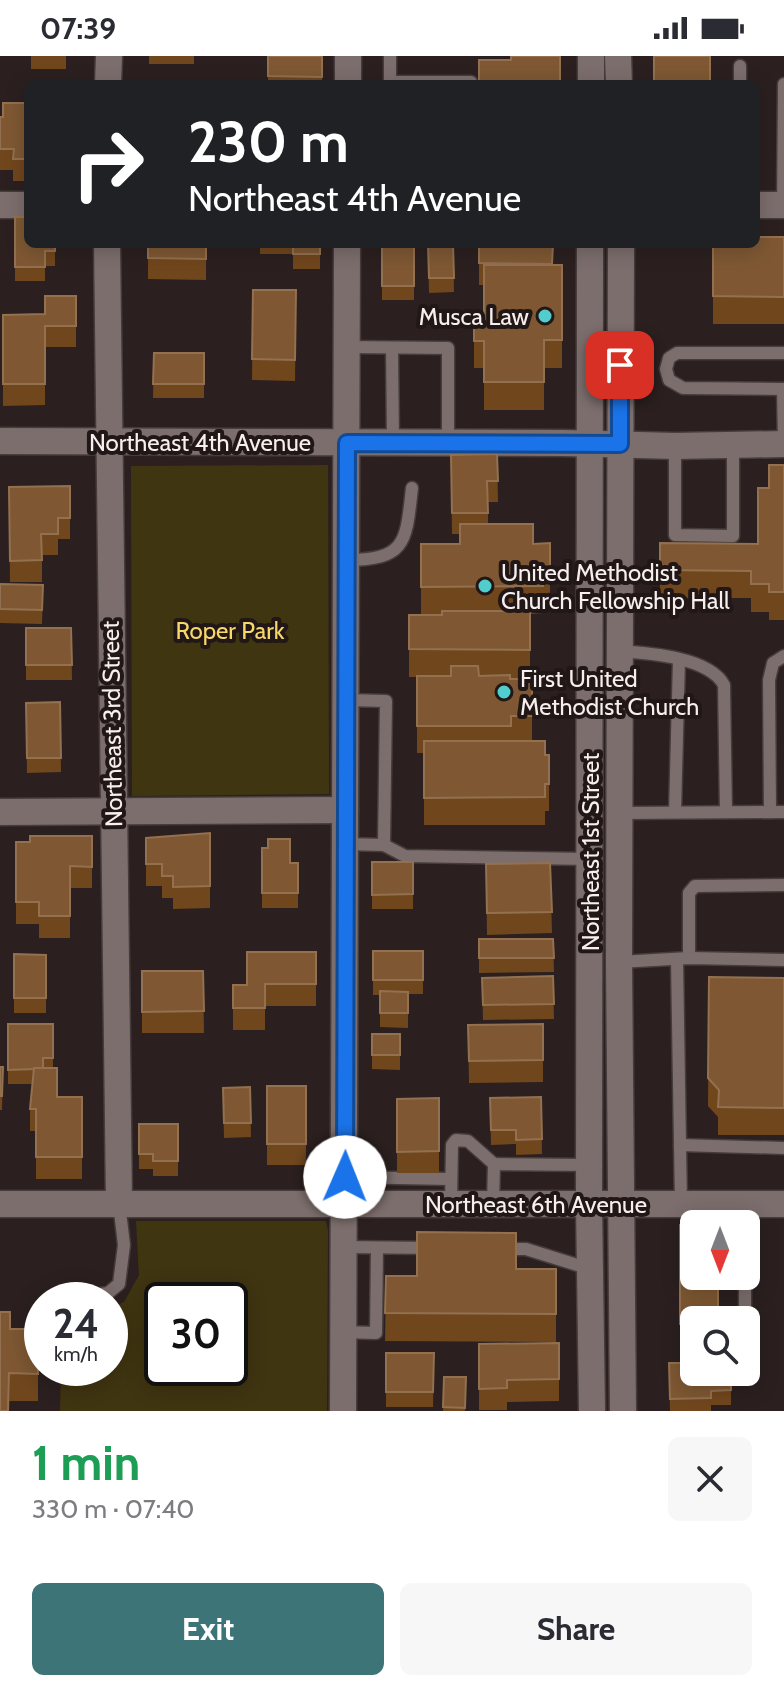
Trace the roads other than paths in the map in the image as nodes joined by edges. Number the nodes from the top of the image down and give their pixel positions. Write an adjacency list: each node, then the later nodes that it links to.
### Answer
1 (109, 56): 7 (street)
2 (348, 56): 8 (street)
3 (390, 56): 9 (lane)
4 (591, 56): 10 (street)
5 (618, 56): 11 (street)
6 (740, 66): 12 (lane)
7 (108, 80)
8 (348, 80)
9 (390, 80)
10 (591, 80)
11 (619, 80)
12 (740, 80)
13 (784, 84): 17 (lane)
14 (0, 205): 15 (street)
15 (24, 205)
16 (760, 205): 17 (street)
17 (783, 205)
18 (107, 248): 27 (street, Northeast 3rd Street)
19 (347, 248): 22 (street)
20 (590, 248): 31 (street, Northeast 1st Street)
21 (621, 248): 32 (street, Northeast 1st Street)
22 (347, 347): 23 (lane); 28 (street)
23 (392, 348): 29 (lane); 30 (lane)
24 (784, 353): 25 (lane)
25 (784, 389): 33 (lane)
26 (0, 441): 27 (street, Northeast 4th Avenue)
27 (108, 441): 28 (street, Northeast 4th Avenue); 44 (street, Northeast 3rd Street)
28 (347, 443): 29 (street, Northeast 4th Avenue); 37 (street)
29 (393, 443): 30 (street, Northeast 4th Avenue)
30 (448, 443): 31 (street, Northeast 4th Avenue)
31 (589, 443): 32 (street, Northeast 4th Avenue); 38 (street, Northeast 1st Street)
32 (620, 444): 35 (street, Northeast 4th Avenue); 39 (street, Northeast 1st Street)
33 (784, 444): 34 (street, Northeast 4th Avenue)
34 (733, 445): 35 (street, Northeast 4th Avenue); 35 (lane)
35 (675, 446)
36 (412, 488): 37 (lane)
37 (347, 560): 42 (street)
38 (590, 651): 39 (street); 53 (street, Northeast 1st Street)
39 (619, 651): 40 (lane); 50 (street, Northeast 1st Street)
40 (679, 660): 46 (lane); 47 (lane)
41 (779, 660): 48 (lane)
42 (346, 700): 43 (street); 52 (lane)
43 (345, 810): 44 (street); 51 (street)
44 (113, 811): 45 (street); 65 (street, Northeast 3rd Street)
45 (0, 812)
46 (675, 812): 47 (lane); 50 (lane)
47 (726, 812): 48 (lane)
48 (770, 812): 49 (lane)
49 (784, 812)
50 (619, 813): 58 (street, Northeast 1st Street)
51 (345, 844): 52 (lane); 63 (street)
52 (384, 845): 53 (lane)
53 (591, 859): 57 (street, Northeast 1st Street)
54 (784, 885): 55 (lane)
55 (683, 959): 56 (lane); 58 (lane); 59 (lane)
56 (784, 960)
57 (590, 962): 58 (street); 62 (street, Northeast 1st Street)
58 (619, 962): 70 (street, Northeast 1st Street)
59 (680, 1145): 60 (lane); 71 (lane)
60 (784, 1148)
61 (494, 1164): 62 (lane); 64 (lane); 69 (lane)
62 (589, 1165): 66 (street, Northeast 1st Street)
63 (345, 1177): 64 (lane); 68 (street)
64 (450, 1191): 68 (street, Northeast 6th Avenue); 69 (street, Northeast 6th Avenue)
65 (119, 1203): 67 (street, Northeast 6th Avenue); 68 (street, Northeast 6th Avenue); 78 (lane)
66 (589, 1203): 69 (street, Northeast 6th Avenue); 70 (street, Northeast 6th Avenue); 77 (street, Northeast 1st Street)
67 (0, 1204)
68 (344, 1204): 73 (street)
69 (493, 1204)
70 (620, 1204): 71 (street, Northeast 6th Avenue); 80 (street, Northeast 1st Street)
71 (681, 1204): 72 (street, Northeast 6th Avenue)
72 (784, 1204)
73 (343, 1247): 74 (lane); 79 (street)
74 (377, 1248): 75 (lane); 79 (lane)
75 (452, 1248)
76 (481, 1249): 77 (lane)
77 (590, 1269): 81 (street, Northeast 1st Street)
78 (119, 1282)
79 (343, 1332): 82 (street)
80 (623, 1409): 81 (street)
81 (592, 1410)
82 (343, 1411)

